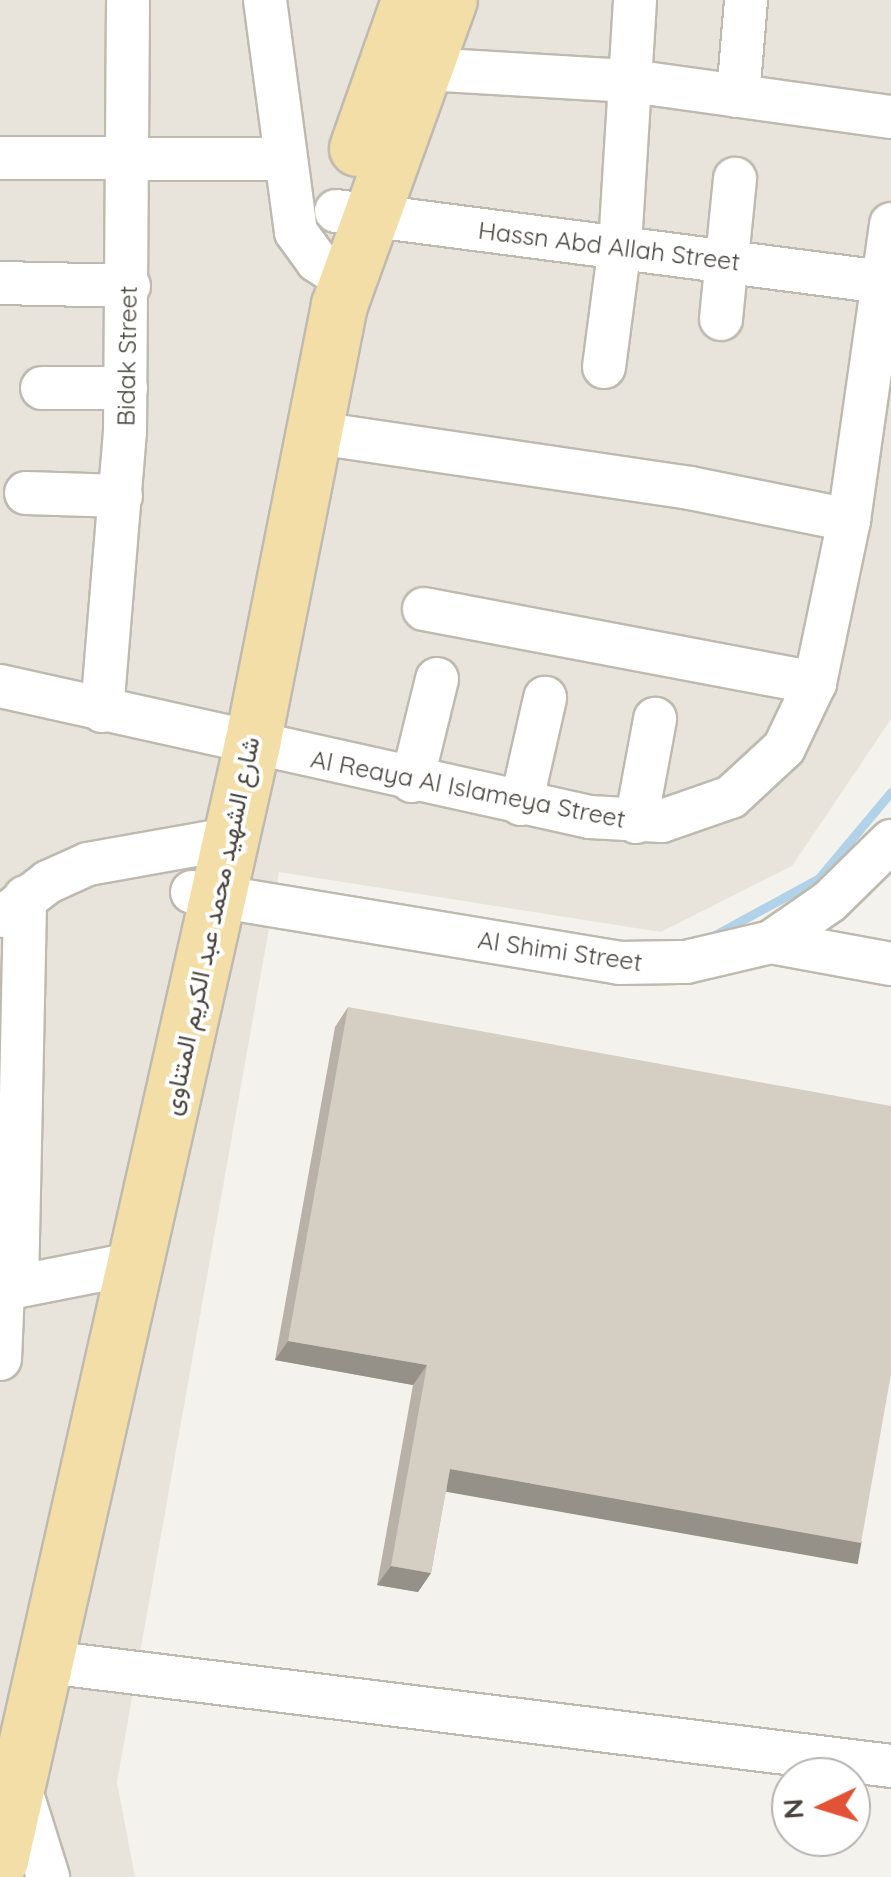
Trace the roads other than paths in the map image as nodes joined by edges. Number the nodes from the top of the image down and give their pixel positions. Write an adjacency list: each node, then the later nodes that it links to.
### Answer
1 (128, 0): 11 (street, Bidak Street)
2 (265, 0): 13 (street)
3 (409, 0): 16 (main road, شارع الشهيد محمد عبد الكريم المتناوى)
4 (449, 0): 7 (main road, شارع الشهيد محمد عبد الكريم المتناوى)
5 (635, 0): 8 (street)
6 (746, 0): 9 (street)
7 (426, 69): 8 (street); 16 (main road, شارع الشهيد محمد عبد الكريم المتناوى)
8 (631, 81): 9 (street); 17 (street)
9 (738, 96): 10 (street)
10 (891, 117)
11 (129, 156): 12 (street); 13 (street); 21 (street, Bidak Street)
12 (0, 158)
13 (286, 159): 16 (street)
14 (735, 179): 18 (street)
15 (891, 224): 19 (street, Al Reaya Al Islameya Street)
16 (342, 242): 17 (street, Hassn Abd Allah Street); 26 (main road, شارع الشهيد محمد عبد الكريم المتناوى); 37 (main road, شارع الشهيد محمد عبد الكريم المتناوى)
17 (620, 246): 18 (street, Hassn Abd Allah Street); 23 (street)
18 (727, 261): 19 (street, Hassn Abd Allah Street); 22 (street)
19 (883, 282): 29 (street, Al Reaya Al Islameya Street)
20 (0, 283): 21 (street)
21 (129, 286): 25 (street, Bidak Street)
22 (722, 319)
23 (604, 367)
24 (42, 388): 25 (street)
25 (126, 388): 28 (street, Bidak Street)
26 (311, 432): 29 (street); 37 (main road, شارع الشهيد محمد عبد الكريم المتناوى)
27 (26, 493): 28 (street)
28 (121, 496): 35 (street, Bidak Street)
29 (849, 520): 32 (street, Al Reaya Al Islameya Street)
30 (424, 609): 32 (street)
31 (436, 678): 38 (street)
32 (815, 683): 40 (street, Al Reaya Al Islameya Street)
33 (0, 686): 35 (street, Al Reaya Al Islameya Street)
34 (545, 698): 39 (street)
35 (102, 711): 37 (street, Al Reaya Al Islameya Street)
36 (655, 719): 40 (street)
37 (238, 741): 38 (street, Al Reaya Al Islameya Street); 42 (main road, شارع الشهيد محمد عبد الكريم المتناوى)
38 (412, 781): 39 (street, Al Reaya Al Islameya Street)
39 (521, 804): 40 (street, Al Reaya Al Islameya Street)
40 (636, 822)
41 (891, 841): 44 (street, Al Shimi Street)
42 (210, 867): 43 (street); 44 (street, Al Shimi Street); 46 (main road, شارع الشهيد محمد عبد الكريم المتناوى); 49 (main road, شارع الشهيد محمد عبد الكريم المتناوى)
43 (13, 908): 47 (street)
44 (771, 942): 45 (street)
45 (891, 964)
46 (116, 1267): 47 (street); 49 (main road, شارع الشهيد محمد عبد الكريم المتناوى)
47 (6, 1288): 48 (street)
48 (0, 1359)
49 (102, 1378): 50 (main road, شارع الشهيد محمد عبد الكريم المتناوى); 51 (main road, شارع الشهيد محمد عبد الكريم المتناوى)
50 (48, 1662): 51 (main road, شارع الشهيد محمد عبد الكريم المتناوى); 52 (street)
51 (9, 1766): 53 (main road, شارع الشهيد محمد عبد الكريم المتناوى); 54 (street)
52 (891, 1766)
53 (0, 1860)
54 (48, 1877)

